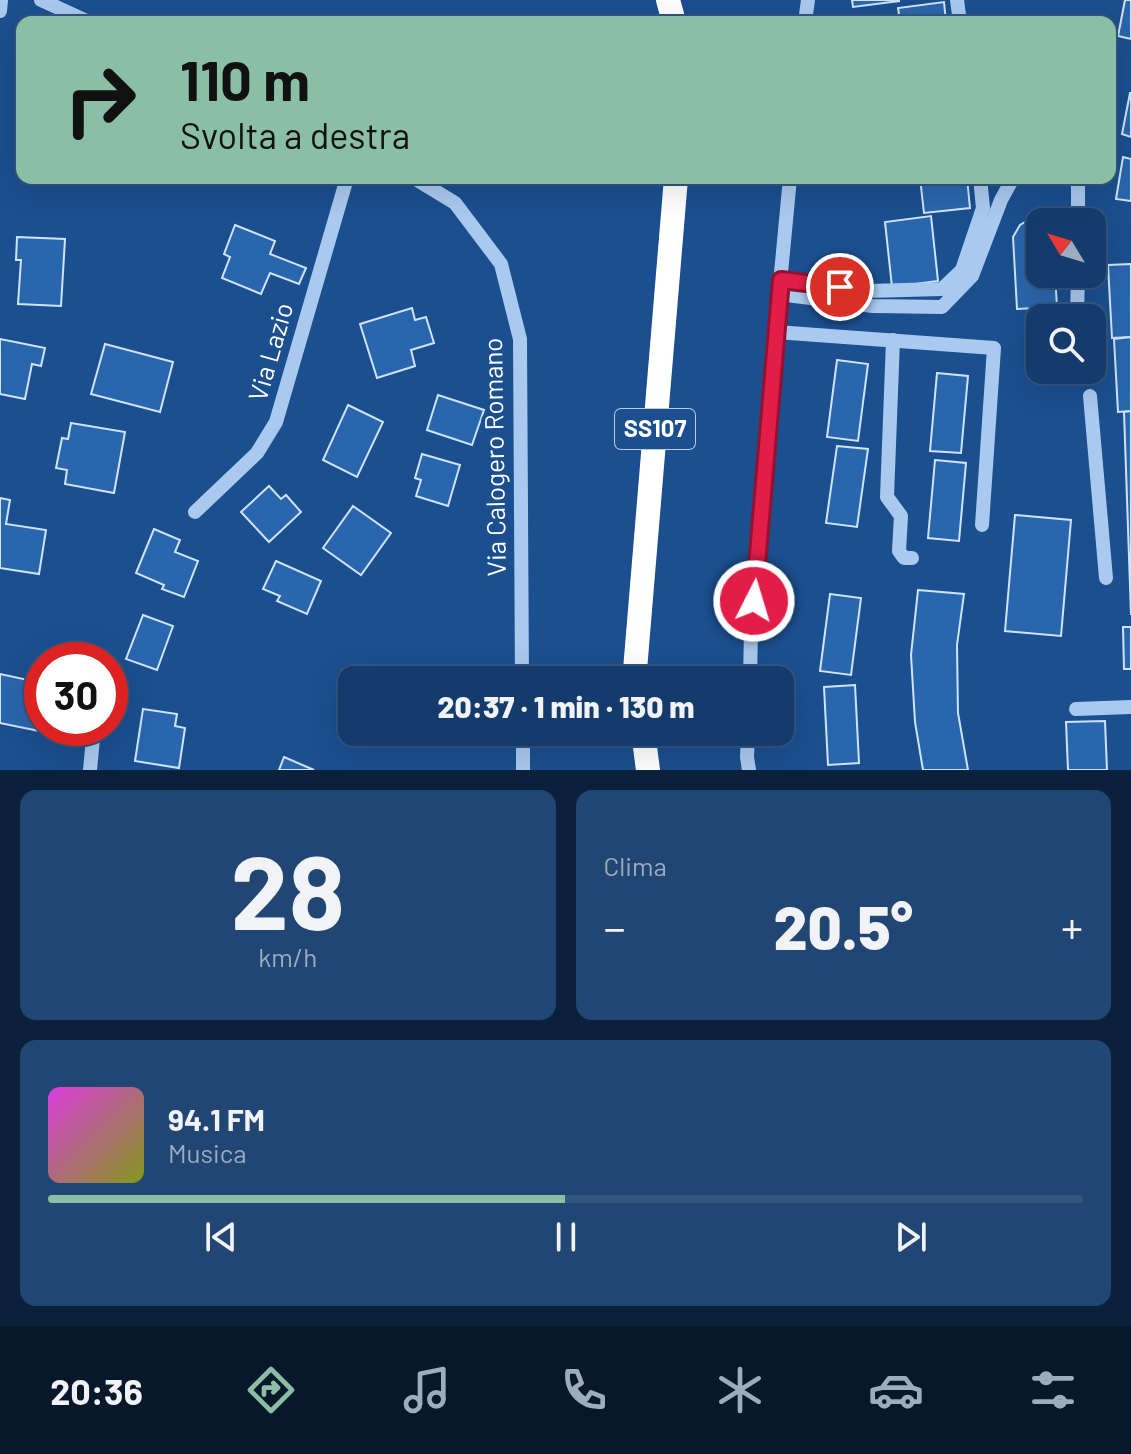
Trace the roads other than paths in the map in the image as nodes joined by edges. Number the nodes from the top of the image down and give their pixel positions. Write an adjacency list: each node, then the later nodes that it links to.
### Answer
1 (1, 0): 3 (street)
2 (41, 0): 4 (street)
3 (0, 11)
4 (76, 16)
5 (345, 184): 17 (street, Via Lazio)
6 (424, 184): 21 (street, Via Calogero Romano)
7 (675, 184): 22 (highway, SS107)
8 (789, 184): 13 (street)
9 (981, 184): 13 (street)
10 (1010, 184): 13 (street)
11 (1077, 184): 12 (street)
12 (1078, 208)
13 (780, 287): 14 (street)
14 (776, 332): 15 (street); 23 (street)
15 (893, 340): 18 (street); 19 (street)
16 (1090, 396): 20 (street)
17 (195, 512)
18 (982, 525)
19 (912, 558)
20 (1106, 578)
21 (522, 666)
22 (636, 666)
23 (750, 666)
24 (1131, 707): 25 (street)
25 (1076, 709)
26 (92, 746): 30 (street)
27 (523, 746): 31 (street)
28 (645, 746): 32 (highway)
29 (747, 746): 33 (street)
30 (90, 770)
31 (523, 770)
32 (648, 770)
33 (749, 770)

